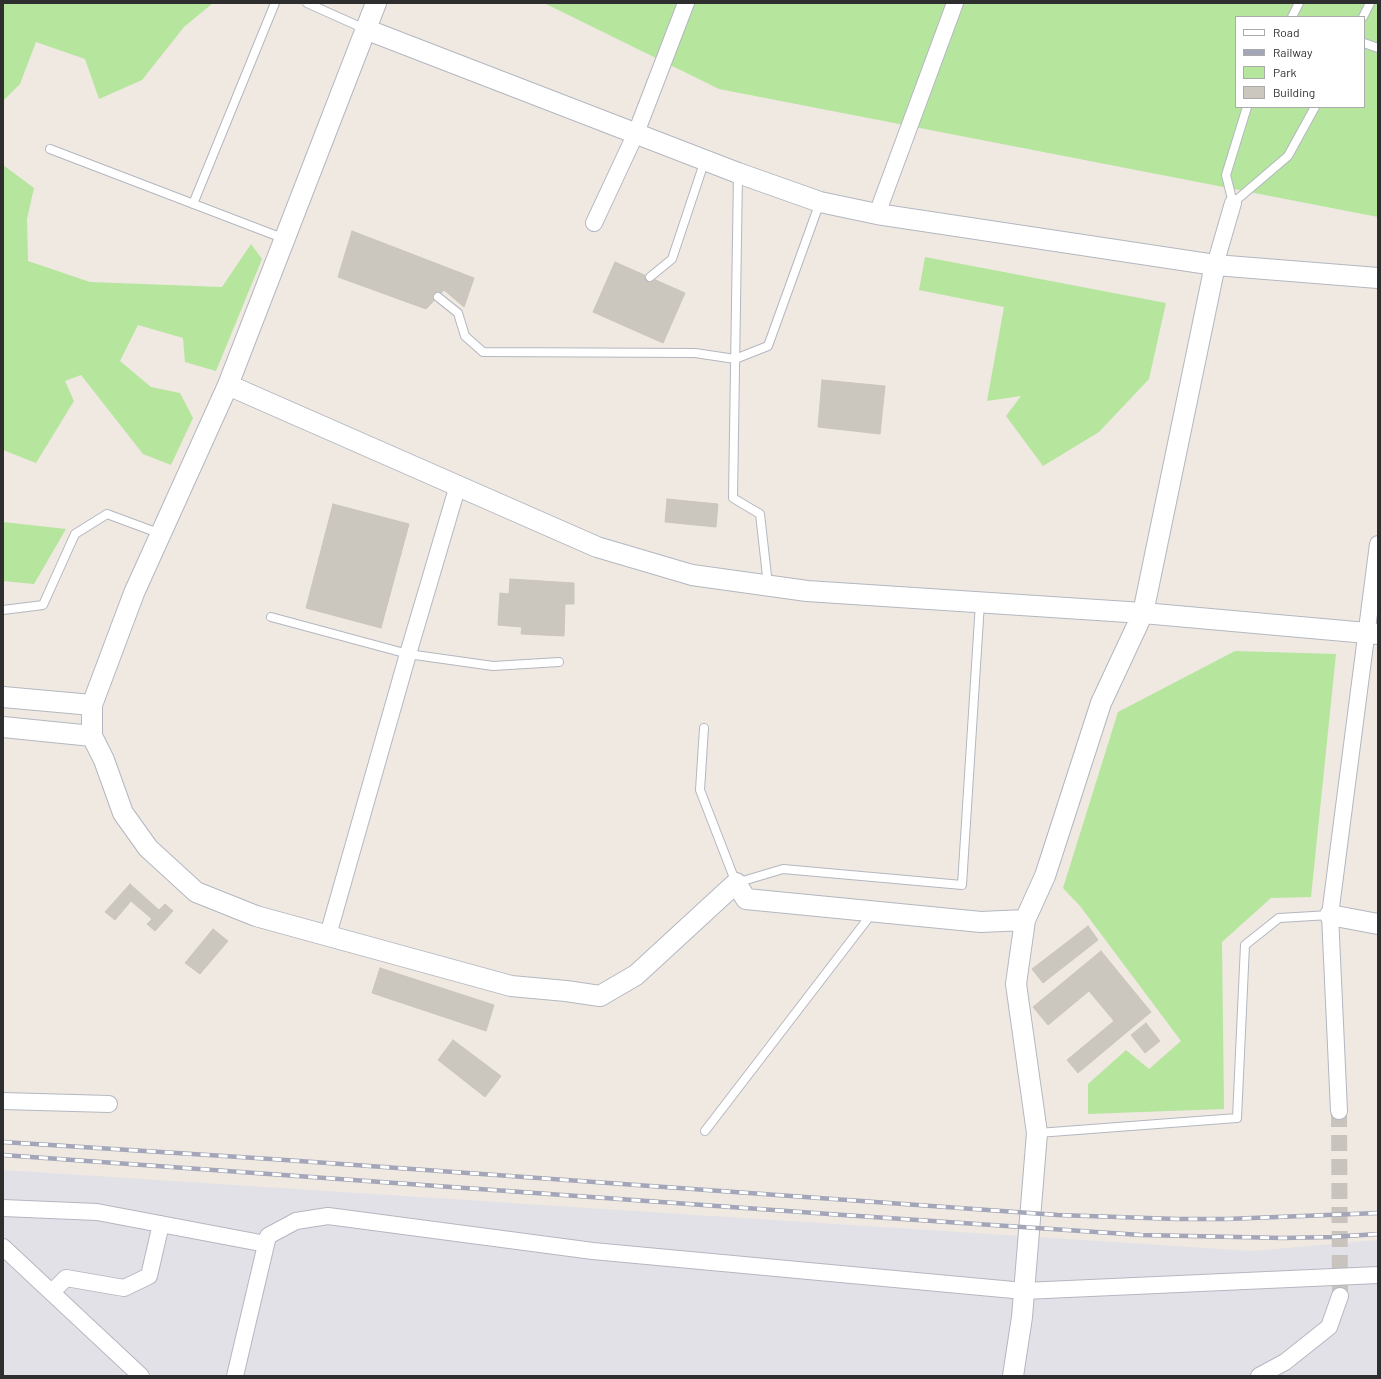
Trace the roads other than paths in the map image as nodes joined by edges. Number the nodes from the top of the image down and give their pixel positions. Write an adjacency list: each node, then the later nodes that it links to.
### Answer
1 (275, 3): 21 (lane)
2 (307, 3): 10 (lane)
3 (376, 3): 10 (street)
4 (686, 3): 15 (street)
5 (955, 3): 22 (street)
6 (1299, 3): 8 (lane)
7 (1370, 3): 9 (lane)
8 (1292, 16)
9 (1364, 16)
10 (366, 29): 15 (street); 24 (street)
11 (1365, 43): 12 (lane)
12 (1378, 48)
13 (1247, 108): 20 (lane)
14 (1314, 108): 20 (lane)
15 (636, 133): 17 (street); 23 (street)
16 (50, 149): 21 (lane)
17 (705, 160): 18 (street); 26 (lane)
18 (738, 173): 19 (street); 29 (lane)
19 (820, 202): 22 (street); 29 (lane)
20 (1233, 203): 25 (street)
21 (193, 204): 24 (lane)
22 (877, 214): 25 (street)
23 (594, 223)
24 (284, 239): 30 (street)
25 (1215, 265): 27 (street); 37 (street)
26 (650, 277)
27 (1378, 278)
28 (438, 297): 29 (lane)
29 (735, 359): 34 (lane)
30 (228, 385): 31 (street); 32 (street)
31 (458, 485): 34 (street); 40 (street)
32 (161, 534): 36 (lane); 43 (street)
33 (1378, 544): 39 (street)
34 (768, 585): 35 (street)
35 (980, 602): 37 (street); 47 (lane)
36 (3, 610)
37 (1143, 613): 39 (street); 50 (street)
38 (271, 617): 40 (lane)
39 (1373, 634): 49 (street)
40 (408, 654): 41 (lane); 52 (street)
41 (559, 662)
42 (3, 697): 43 (street)
43 (92, 705): 46 (street)
44 (3, 727): 46 (street)
45 (704, 728): 47 (lane)
46 (92, 736): 52 (street)
47 (736, 883): 48 (street); 52 (street)
48 (873, 912): 50 (street); 56 (lane)
49 (1330, 915): 51 (street); 55 (street); 57 (lane)
50 (1025, 920): 57 (street)
51 (1378, 924)
52 (328, 935)
53 (3, 1101): 54 (street)
54 (109, 1104)
55 (1339, 1111)
56 (705, 1130)
57 (1037, 1133): 63 (street)
58 (3, 1208): 59 (street)
59 (161, 1224): 60 (street); 64 (street)
60 (266, 1244): 63 (street); 67 (street)
61 (3, 1247): 64 (street)
62 (1378, 1275): 63 (street)
63 (1024, 1291): 68 (street)
64 (52, 1292): 66 (street)
65 (1340, 1296): 69 (street)
66 (141, 1376)
67 (235, 1376)
68 (1013, 1376)
69 (1259, 1376)

